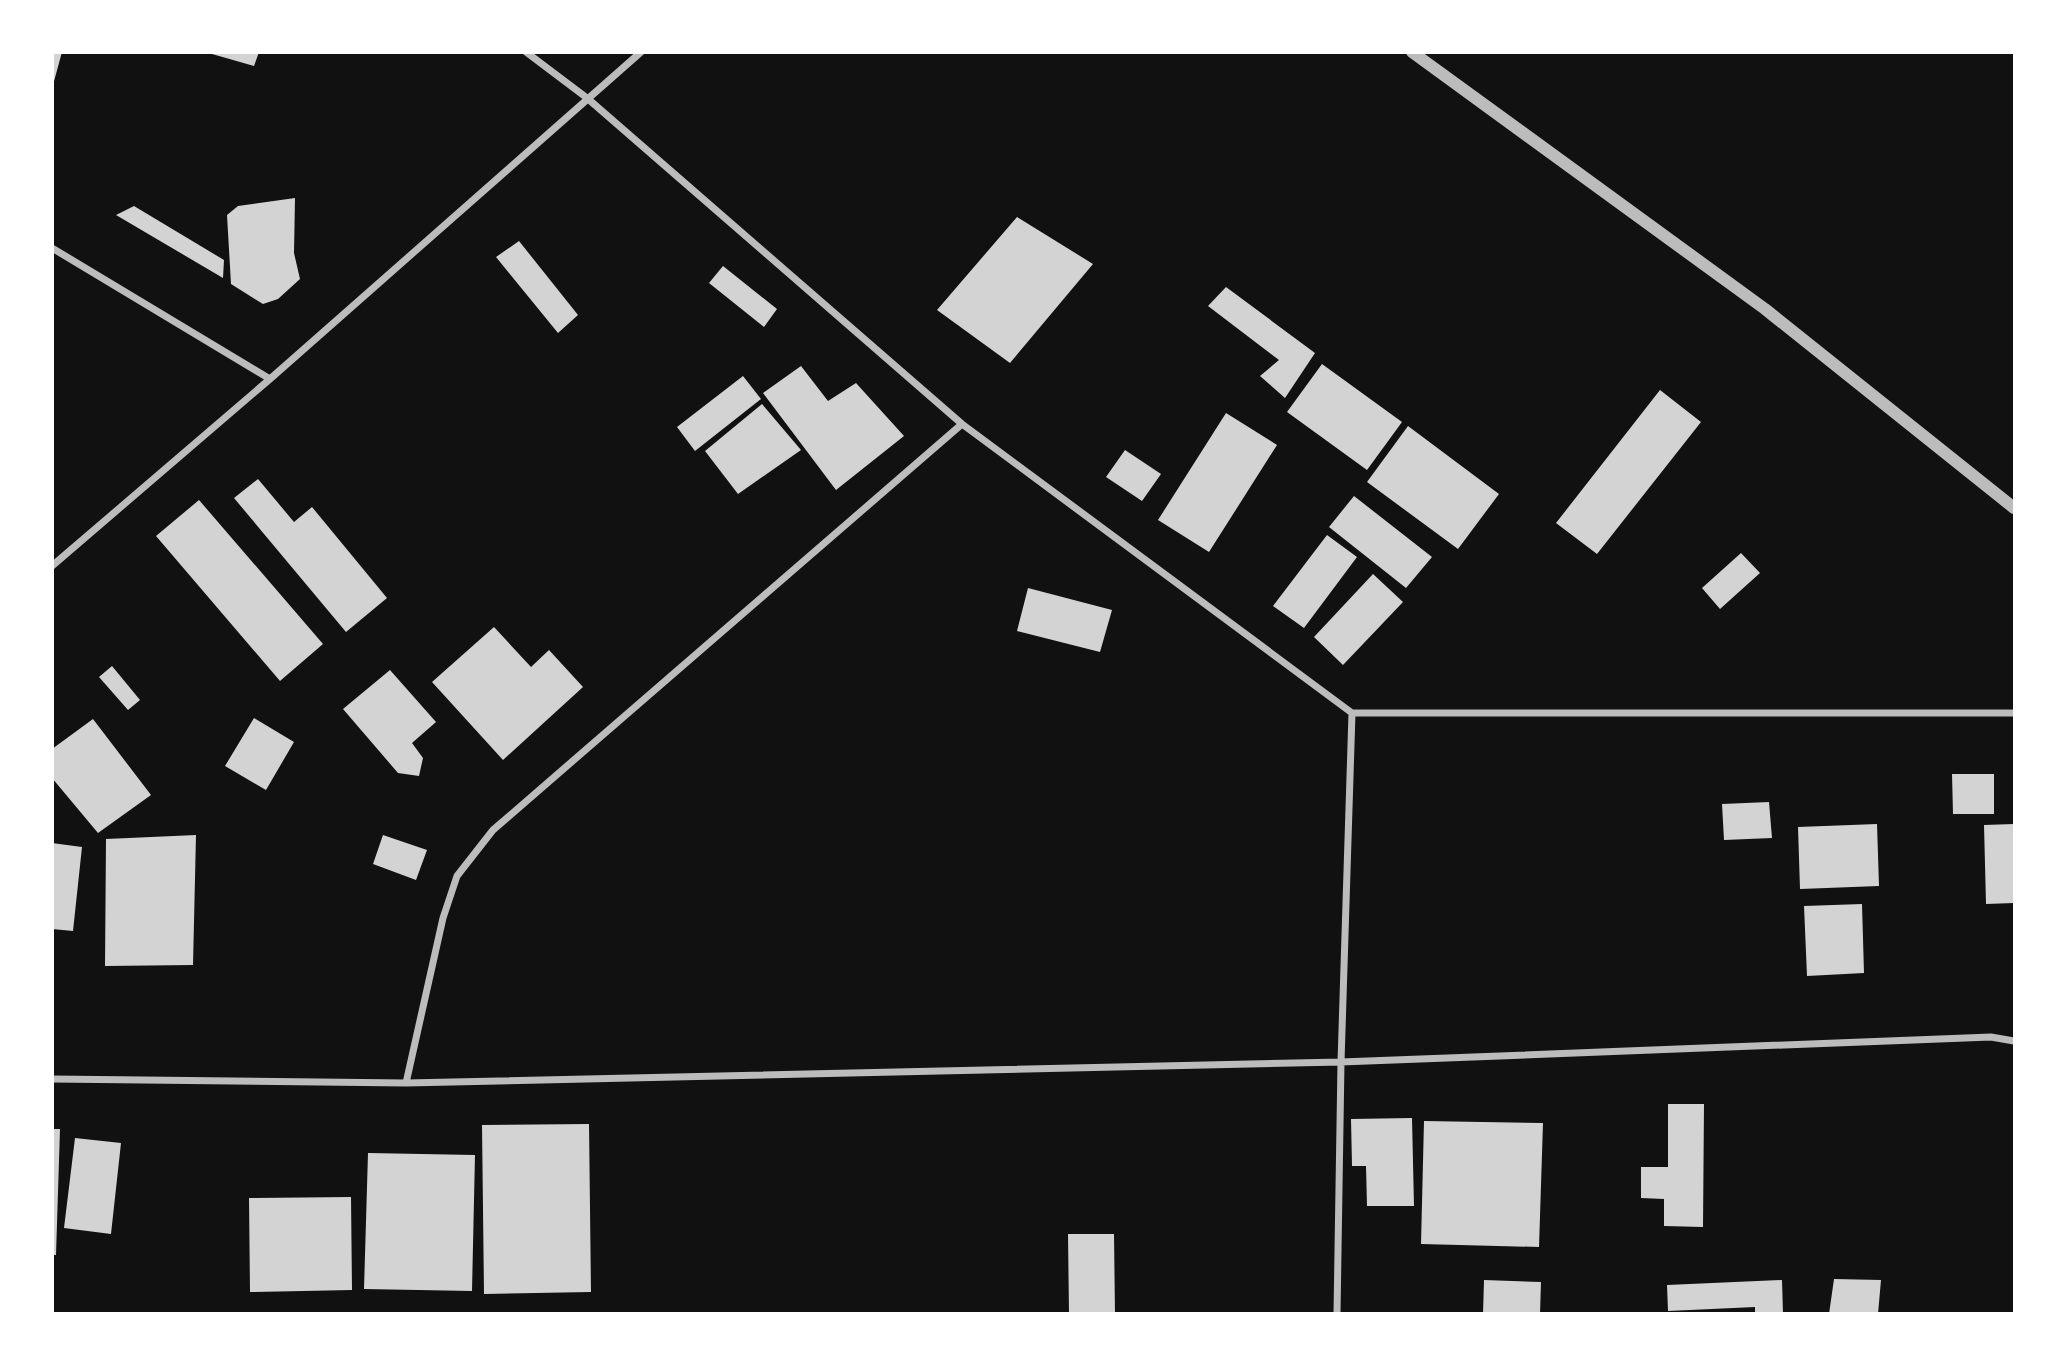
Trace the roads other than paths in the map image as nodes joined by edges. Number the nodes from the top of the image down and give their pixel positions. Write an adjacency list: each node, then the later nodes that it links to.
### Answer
1 (526, 52): 4 (street)
2 (641, 52): 4 (street)
3 (1412, 52): 8 (street)
4 (587, 99): 6 (street); 7 (street)
5 (52, 248): 6 (street)
6 (270, 379): 9 (street)
7 (962, 424): 10 (street); 15 (street)
8 (2014, 508)
9 (52, 566)
10 (1352, 713): 11 (street); 13 (street)
11 (2014, 713)
12 (2014, 1041): 13 (street)
13 (1340, 1062): 15 (street); 16 (street)
14 (52, 1079): 15 (street)
15 (406, 1083)
16 (1337, 1314)

